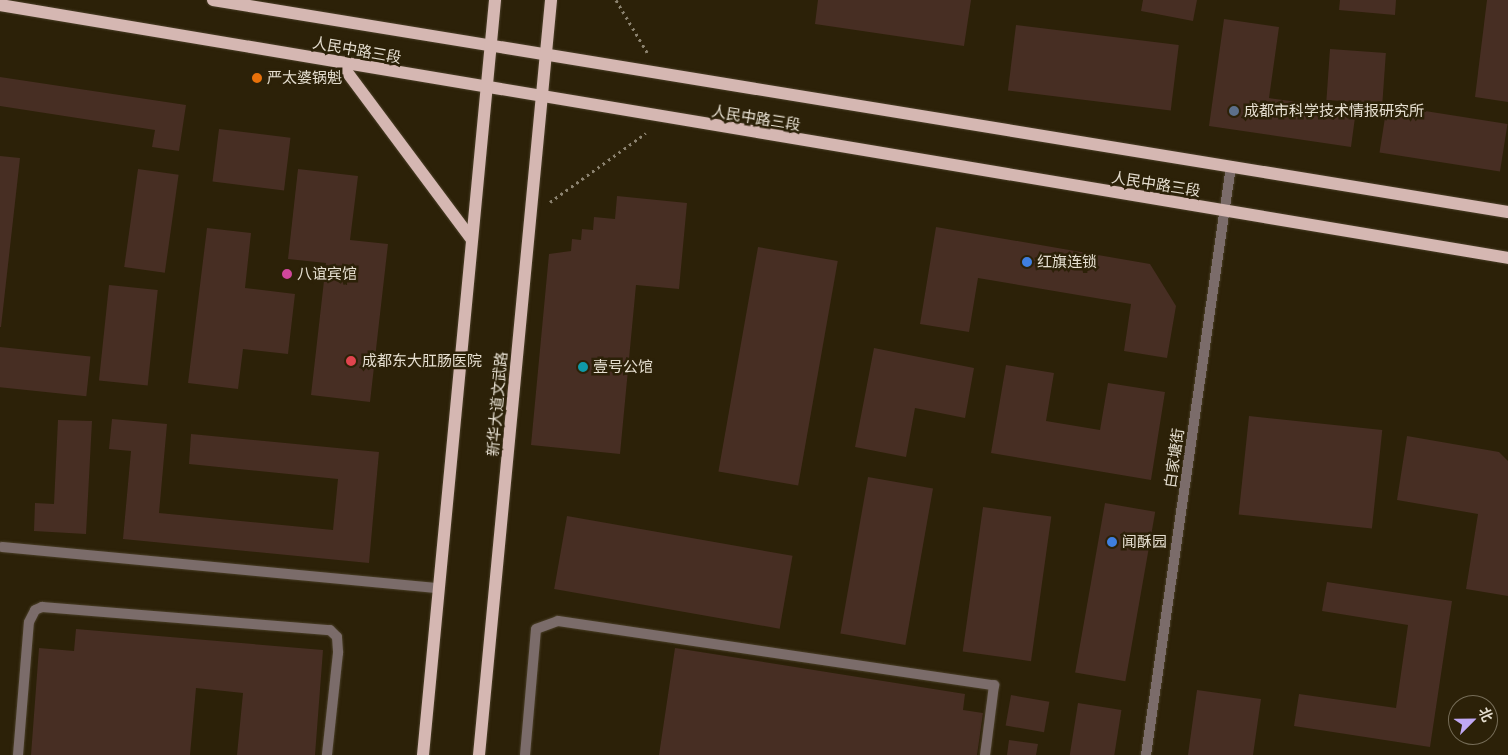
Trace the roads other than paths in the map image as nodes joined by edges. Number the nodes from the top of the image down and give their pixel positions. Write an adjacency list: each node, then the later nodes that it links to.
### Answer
1 (213, 0): 5 (main road, 人民中路三段)
2 (495, 0): 5 (main road)
3 (552, 0): 6 (main road, 新华大道文武路)
4 (0, 5): 7 (main road, 人民中路三段)
5 (491, 48): 6 (main road, 人民中路三段); 8 (main road)
6 (546, 56): 9 (main road, 新华大道文武路); 10 (main road, 人民中路三段)
7 (341, 64): 8 (main road, 人民中路三段); 13 (main road)
8 (487, 88): 9 (main road, 人民中路三段); 13 (main road)
9 (542, 98): 11 (main road, 人民中路三段); 20 (main road, 新华大道文武路)
10 (1231, 166): 11 (street, 白家塘街); 12 (main road, 人民中路三段)
11 (1225, 212): 14 (main road, 人民中路三段); 23 (street, 白家塘街)
12 (1508, 212)
13 (472, 240): 16 (main road)
14 (1508, 258)
15 (2, 547): 16 (street)
16 (439, 588): 19 (main road)
17 (18, 755): 18 (street)
18 (327, 755)
19 (423, 755)
20 (480, 755)
21 (525, 755): 22 (street)
22 (985, 755)
23 (1146, 755)

